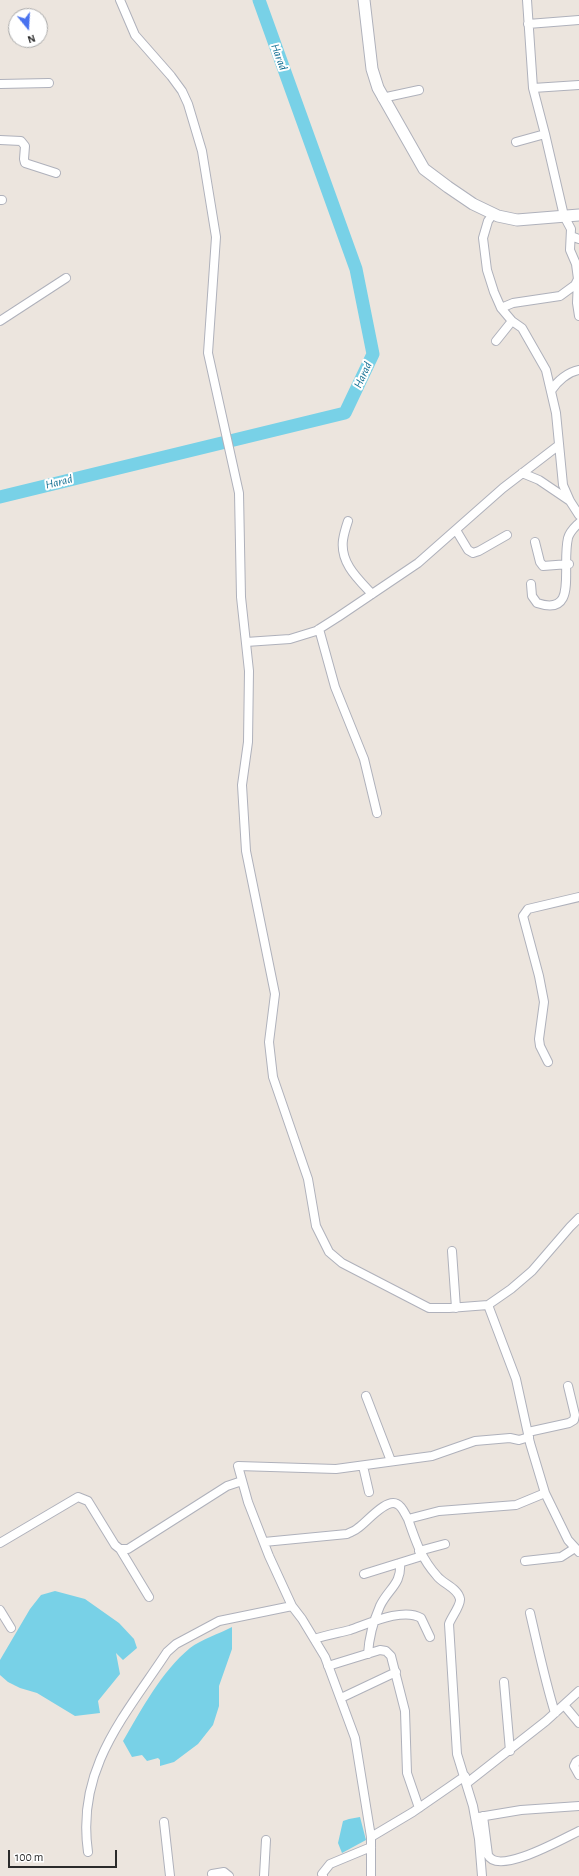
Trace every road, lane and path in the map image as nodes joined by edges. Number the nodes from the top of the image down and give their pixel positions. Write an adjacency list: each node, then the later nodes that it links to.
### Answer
1 (120, 0): 44 (street)
2 (364, 0): 11 (street)
3 (527, 0): 5 (street)
4 (579, 20): 5 (street)
5 (528, 24): 9 (street)
6 (49, 83): 7 (street)
7 (0, 84)
8 (579, 84): 9 (street)
9 (533, 88): 12 (street)
10 (419, 90): 11 (street)
11 (382, 98): 16 (street)
12 (545, 134): 14 (street); 18 (street)
13 (0, 140): 15 (street)
14 (516, 142)
15 (56, 173)
16 (493, 214): 18 (street); 24 (street)
17 (579, 215): 18 (street)
18 (564, 216): 19 (street)
19 (571, 236): 20 (street); 22 (street)
20 (579, 239)
21 (579, 254): 22 (street)
22 (577, 276): 24 (street); 25 (street)
23 (66, 278): 26 (street)
24 (501, 308): 27 (street)
25 (579, 316)
26 (0, 321)
27 (512, 321): 28 (street); 30 (street)
28 (496, 341)
29 (579, 370): 30 (street)
30 (551, 391): 31 (street)
31 (559, 445): 32 (street); 33 (street)
32 (522, 473): 33 (street); 37 (street)
33 (570, 501): 34 (street)
34 (579, 515)
35 (348, 521): 42 (street)
36 (579, 523): 40 (street)
37 (456, 530): 38 (street); 42 (street)
38 (507, 535)
39 (535, 542): 40 (street)
40 (569, 564): 41 (street)
41 (531, 584)
42 (372, 594): 43 (street)
43 (319, 629): 44 (street); 45 (street)
44 (246, 642): 51 (street)
45 (377, 813)
46 (579, 897): 47 (street)
47 (548, 1062)
48 (579, 1218): 50 (street)
49 (452, 1251): 51 (street)
50 (488, 1305): 51 (street); 54 (street)
51 (456, 1308)
52 (568, 1386): 54 (street)
53 (366, 1396): 55 (street)
54 (528, 1435): 55 (street); 59 (street)
55 (391, 1461): 56 (street)
56 (363, 1466): 57 (street); 58 (street)
57 (242, 1481): 61 (street); 64 (street)
58 (369, 1492)
59 (545, 1493): 60 (street); 65 (street)
60 (408, 1519): 61 (street); 66 (street)
61 (264, 1542): 71 (street)
62 (0, 1543): 64 (street)
63 (445, 1544): 66 (street)
64 (120, 1549): 70 (street)
65 (577, 1550): 67 (street)
66 (421, 1554): 68 (street); 90 (street)
67 (525, 1561)
68 (400, 1563): 69 (street); 74 (street)
69 (364, 1574)
70 (149, 1597)
71 (292, 1606): 77 (street); 99 (street)
72 (0, 1610): 75 (street)
73 (530, 1613): 85 (street)
74 (375, 1620): 76 (street); 77 (street); 78 (street)
75 (10, 1628)
76 (430, 1638)
77 (314, 1639): 79 (street)
78 (368, 1654): 79 (street); 80 (street)
79 (328, 1666): 83 (street)
80 (396, 1672): 83 (street); 92 (street)
81 (504, 1682): 87 (street)
82 (579, 1691): 84 (street)
83 (341, 1698): 96 (street)
84 (564, 1705): 85 (street); 86 (street)
85 (555, 1714): 87 (street)
86 (579, 1723)
87 (510, 1751): 90 (street)
88 (579, 1760): 89 (street)
89 (579, 1775)
90 (466, 1780): 92 (street); 93 (street)
91 (579, 1806): 93 (street)
92 (419, 1808): 96 (street)
93 (479, 1817): 95 (street); 106 (street)
94 (164, 1822): 101 (street)
95 (579, 1831)
96 (371, 1837): 98 (street)
97 (266, 1840): 103 (street)
98 (371, 1847): 104 (street); 105 (street)
99 (88, 1852)
100 (212, 1874): 102 (street)
101 (170, 1876)
102 (229, 1876)
103 (264, 1876)
104 (323, 1876)
105 (371, 1876)
106 (482, 1876)

